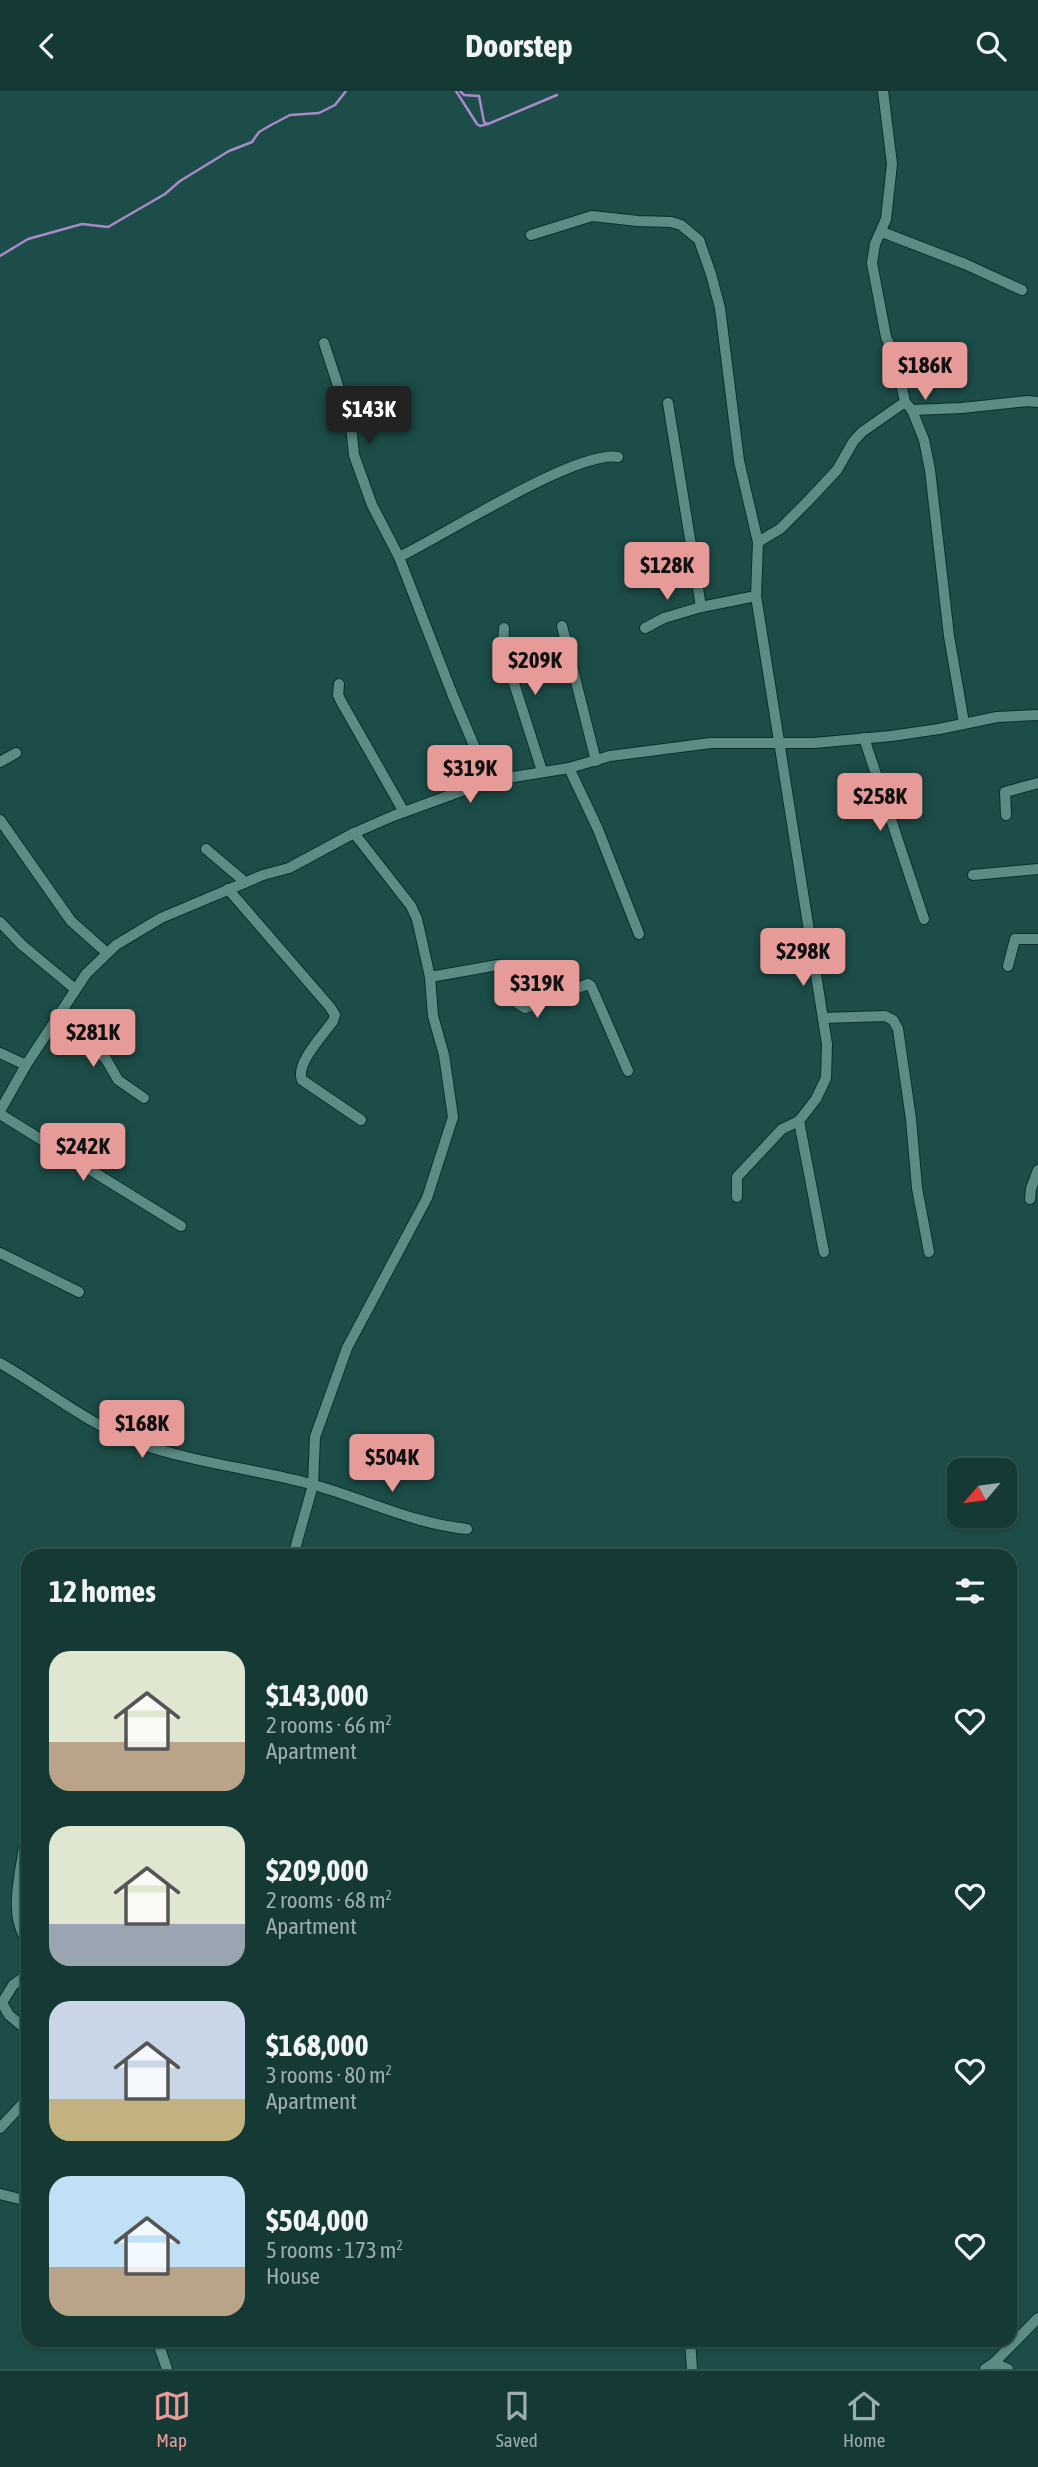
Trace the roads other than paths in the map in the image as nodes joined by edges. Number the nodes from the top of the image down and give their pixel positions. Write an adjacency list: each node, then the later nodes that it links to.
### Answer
1 (883, 91): 2 (street)
2 (882, 232): 4 (street); 8 (street)
3 (531, 235): 10 (street)
4 (1022, 290)
5 (324, 343): 11 (street)
6 (1038, 403): 8 (street)
7 (668, 404): 13 (street)
8 (908, 406): 10 (street); 19 (street)
9 (618, 457): 11 (street)
10 (758, 542): 12 (street)
11 (399, 557): 27 (street)
12 (756, 596): 13 (street); 21 (street)
13 (701, 607): 16 (street)
14 (562, 626): 23 (street)
15 (503, 628): 26 (street)
16 (645, 628)
17 (339, 684): 29 (street)
18 (1038, 715): 19 (street)
19 (964, 723): 20 (street)
20 (864, 738): 21 (street); 38 (street)
21 (778, 743): 23 (street); 46 (street)
22 (16, 753): 24 (street)
23 (596, 761): 25 (street)
24 (0, 762)
25 (569, 768): 26 (street); 40 (street)
26 (542, 771): 27 (street)
27 (489, 781): 29 (street)
28 (1038, 783): 30 (street)
29 (404, 812): 32 (street)
30 (1006, 815)
31 (0, 820): 42 (street)
32 (354, 833): 36 (street); 44 (street)
33 (206, 849): 36 (street)
34 (1038, 869): 35 (street)
35 (973, 876)
36 (244, 883): 37 (street)
37 (229, 889): 42 (street); 53 (street)
38 (924, 919)
39 (0, 922): 45 (street)
40 (639, 934)
41 (1038, 939): 43 (street)
42 (107, 953): 45 (street)
43 (1008, 966)
44 (430, 977): 50 (street); 64 (street)
45 (75, 989): 47 (street)
46 (823, 1018): 54 (street); 60 (street)
47 (55, 1020): 49 (street); 51 (street)
48 (0, 1053): 49 (street)
49 (26, 1065): 52 (street)
50 (628, 1071)
51 (144, 1098)
52 (1, 1107): 58 (street)
53 (361, 1120)
54 (799, 1121): 56 (street); 59 (street)
55 (1038, 1170): 57 (street)
56 (737, 1197)
57 (1030, 1199)
58 (181, 1226)
59 (824, 1252)
60 (929, 1252)
61 (0, 1253): 62 (street)
62 (79, 1292)
63 (0, 1363): 64 (street)
64 (313, 1485): 65 (street); 66 (street)
65 (467, 1529)
66 (295, 1549)
67 (21, 1866): 68 (street)
68 (21, 1930)
69 (21, 1979): 70 (street)
70 (21, 2025)
71 (21, 2106): 72 (street)
72 (0, 2128)
73 (0, 2194): 74 (street)
74 (21, 2199)
75 (1038, 2318): 76 (street)
76 (1017, 2339)
77 (159, 2347): 81 (street)
78 (690, 2347): 82 (street)
79 (1008, 2347): 80 (street)
80 (989, 2366): 83 (street)
81 (167, 2369)
82 (692, 2369)
83 (1008, 2369)

